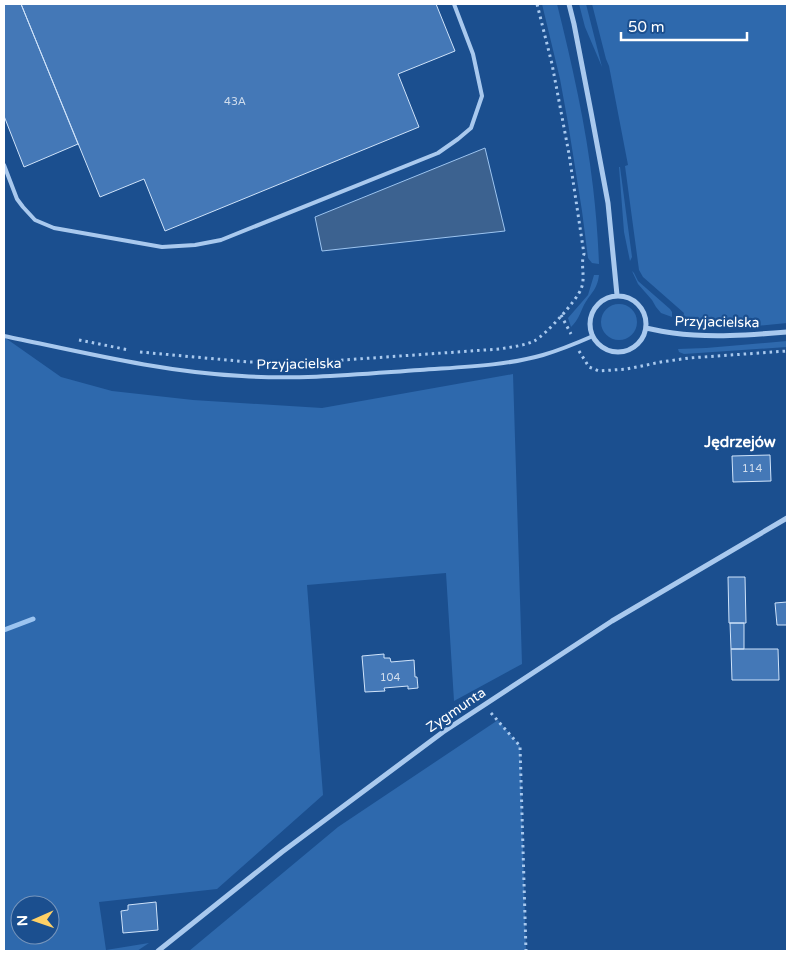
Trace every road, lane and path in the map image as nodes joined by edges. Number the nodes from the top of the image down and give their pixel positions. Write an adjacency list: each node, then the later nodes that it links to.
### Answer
1 (454, 4): 4 (lane)
2 (537, 4): 13 (path)
3 (568, 4): 5 (street)
4 (4, 166)
5 (617, 295): 6 (street); 9 (street)
6 (646, 328): 7 (street, Przyjacielska); 9 (street)
7 (787, 332)
8 (4, 336): 9 (lane, Przyjacielska)
9 (593, 336)
10 (75, 339): 11 (path)
11 (131, 350)
12 (787, 351): 14 (path)
13 (140, 352)
14 (582, 357)
15 (787, 518): 16 (street, Zygmunta)
16 (484, 704): 17 (street, Zygmunta); 18 (path)
17 (158, 951)
18 (526, 951)

